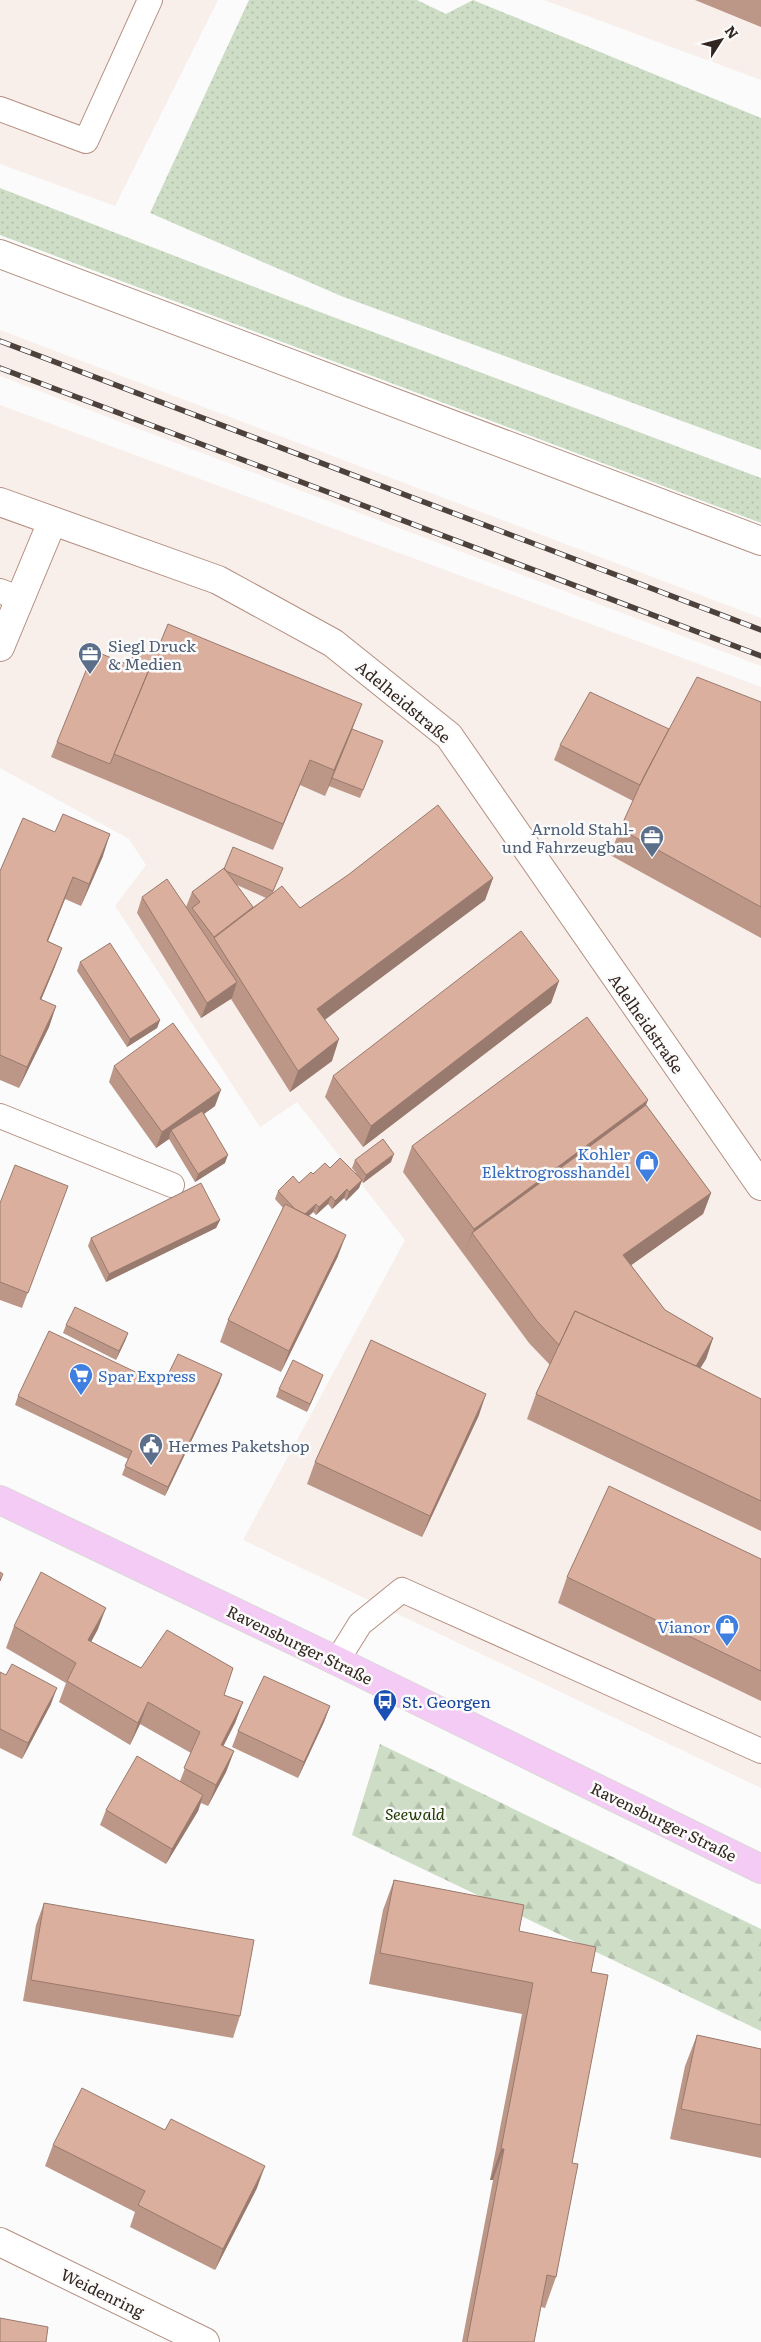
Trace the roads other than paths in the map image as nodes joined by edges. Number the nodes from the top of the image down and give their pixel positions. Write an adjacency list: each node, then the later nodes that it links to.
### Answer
1 (150, 0): 2 (lane)
2 (0, 109)
3 (0, 254): 6 (street)
4 (0, 502): 5 (street, Adelheidstraße)
5 (52, 522): 7 (street); 11 (street, Adelheidstraße)
6 (761, 541)
7 (10, 595): 8 (street)
8 (0, 647)
9 (0, 1116): 10 (lane)
10 (172, 1185)
11 (761, 1186)
12 (0, 1500): 13 (main road, Ravensburger Straße)
13 (337, 1661): 14 (lane); 15 (main road, Ravensburger Straße)
14 (761, 1751)
15 (761, 1869)
16 (0, 2242): 17 (street, Weidenring)
17 (174, 2335): 18 (street, Weidenring)
18 (205, 2342)

